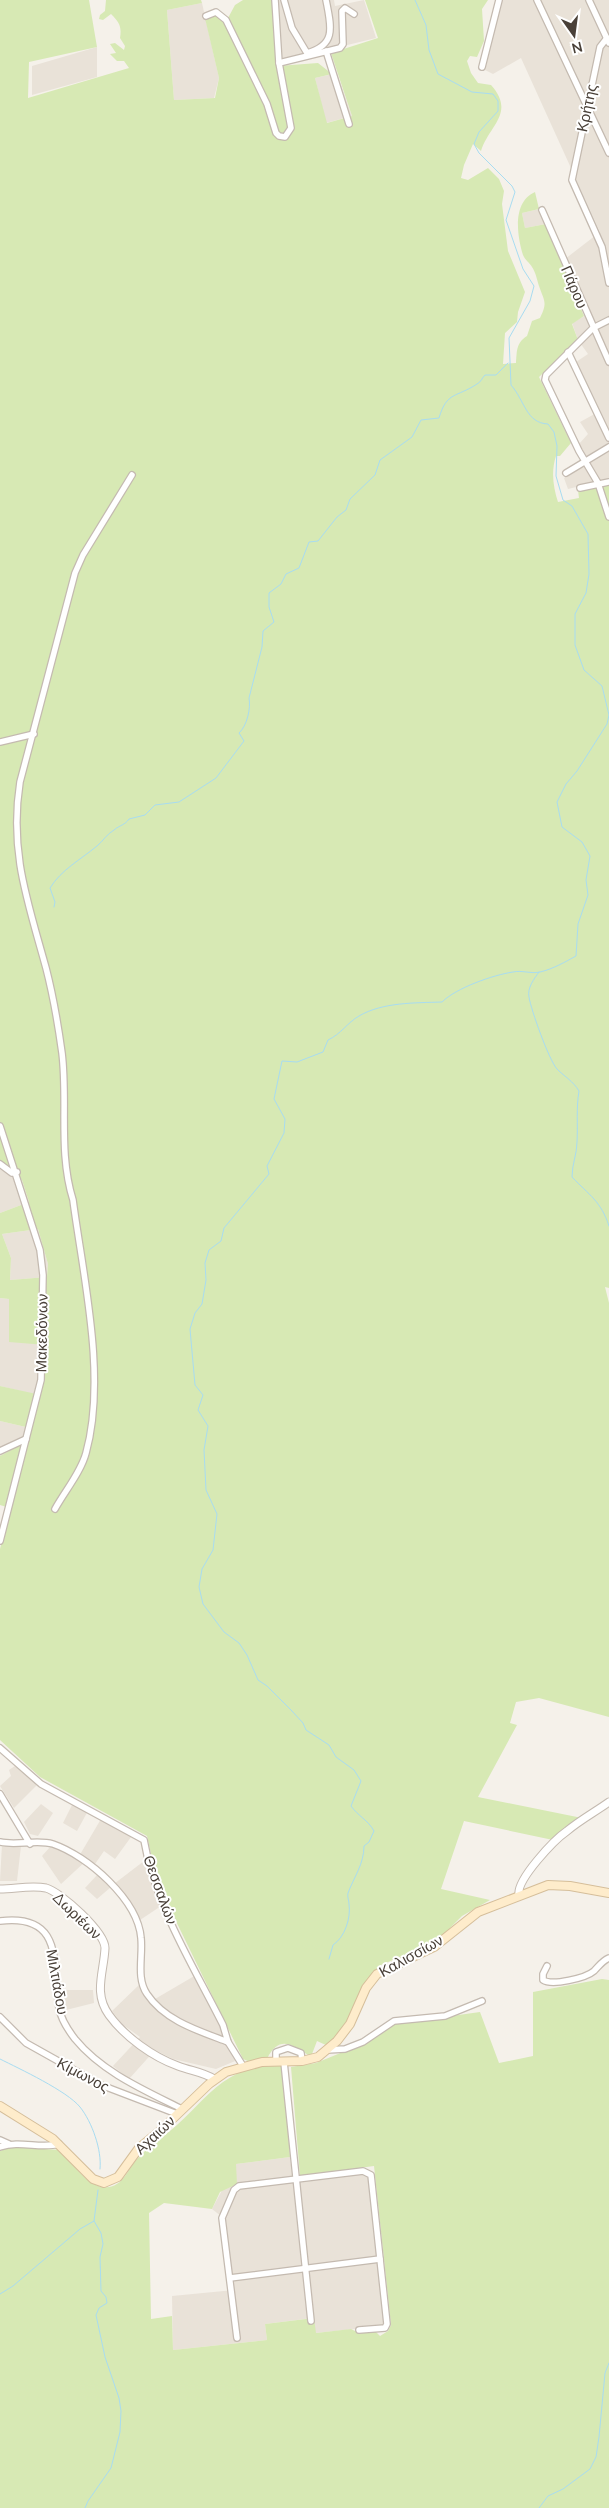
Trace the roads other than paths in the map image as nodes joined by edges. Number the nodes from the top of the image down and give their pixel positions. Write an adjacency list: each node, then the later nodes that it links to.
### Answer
1 (275, 0): 13 (street)
2 (284, 0): 11 (street)
3 (326, 0): 11 (street)
4 (499, 0): 14 (street)
5 (538, 0): 15 (street)
6 (589, 0): 9 (street)
7 (354, 14): 10 (street)
8 (206, 16): 13 (street)
9 (608, 40): 15 (street, Κρήτης)
10 (326, 51): 13 (street); 16 (street)
11 (307, 53): 12 (street)
12 (295, 56)
13 (280, 63)
14 (482, 67)
15 (587, 106): 17 (street); 19 (street, Κρήτης)
16 (349, 124)
17 (609, 153)
18 (542, 210): 22 (street, Πάρου)
19 (607, 271): 20 (street)
20 (609, 283)
21 (609, 320): 22 (street)
22 (593, 328): 23 (street); 24 (street, Πάρου)
23 (568, 352): 25 (street); 27 (street)
24 (609, 362)
25 (609, 438)
26 (609, 447): 27 (street)
27 (585, 463): 28 (street); 31 (street)
28 (566, 473)
29 (132, 475): 34 (street)
30 (609, 482): 31 (street)
31 (598, 483): 32 (street); 33 (street)
32 (580, 488)
33 (609, 517)
34 (34, 734): 35 (street); 41 (street)
35 (0, 742)
36 (0, 1126): 38 (street, Μακεδόνων)
37 (0, 1164): 38 (street)
38 (16, 1172): 39 (street, Μακεδόνων)
39 (26, 1439): 40 (street); 42 (street, Μακεδόνων)
40 (0, 1451)
41 (55, 1509)
42 (0, 1541)
43 (0, 1748): 56 (street, Θεσσαλών)
44 (0, 1794): 47 (street)
45 (609, 1802): 50 (street)
46 (0, 1842): 47 (street)
47 (30, 1844): 56 (street)
48 (0, 1889): 61 (street, Δωριέων)
49 (609, 1893): 50 (main road, Καλισσίων)
50 (519, 1895): 57 (main road, Καλισσίων)
51 (0, 1921): 63 (street, Μιλτιάδου)
52 (609, 1958): 53 (street)
53 (547, 1966)
54 (482, 2001): 57 (street)
55 (0, 2017): 63 (street, Κίμωνος)
56 (228, 2042): 60 (street, Θεσσαλών)
57 (327, 2050): 59 (main road, Καλισσίων)
58 (280, 2061): 59 (main road, Καλισσίων); 59 (street); 60 (main road, Καλισσίων); 68 (street)
59 (302, 2061)
60 (243, 2066): 61 (main road, Αχαιών)
61 (214, 2080): 63 (main road, Αχαιών)
62 (0, 2106): 66 (main road, Αχαιών)
63 (180, 2112): 66 (main road, Αχαιών)
64 (0, 2140): 65 (street)
65 (9, 2144): 66 (street); 67 (street)
66 (59, 2144)
67 (0, 2147)
68 (295, 2179): 69 (street); 70 (street); 71 (street)
69 (380, 2259): 70 (street); 73 (street)
70 (305, 2268): 71 (street); 72 (street)
71 (230, 2278): 74 (street)
72 (311, 2321)
73 (359, 2330)
74 (237, 2338)

